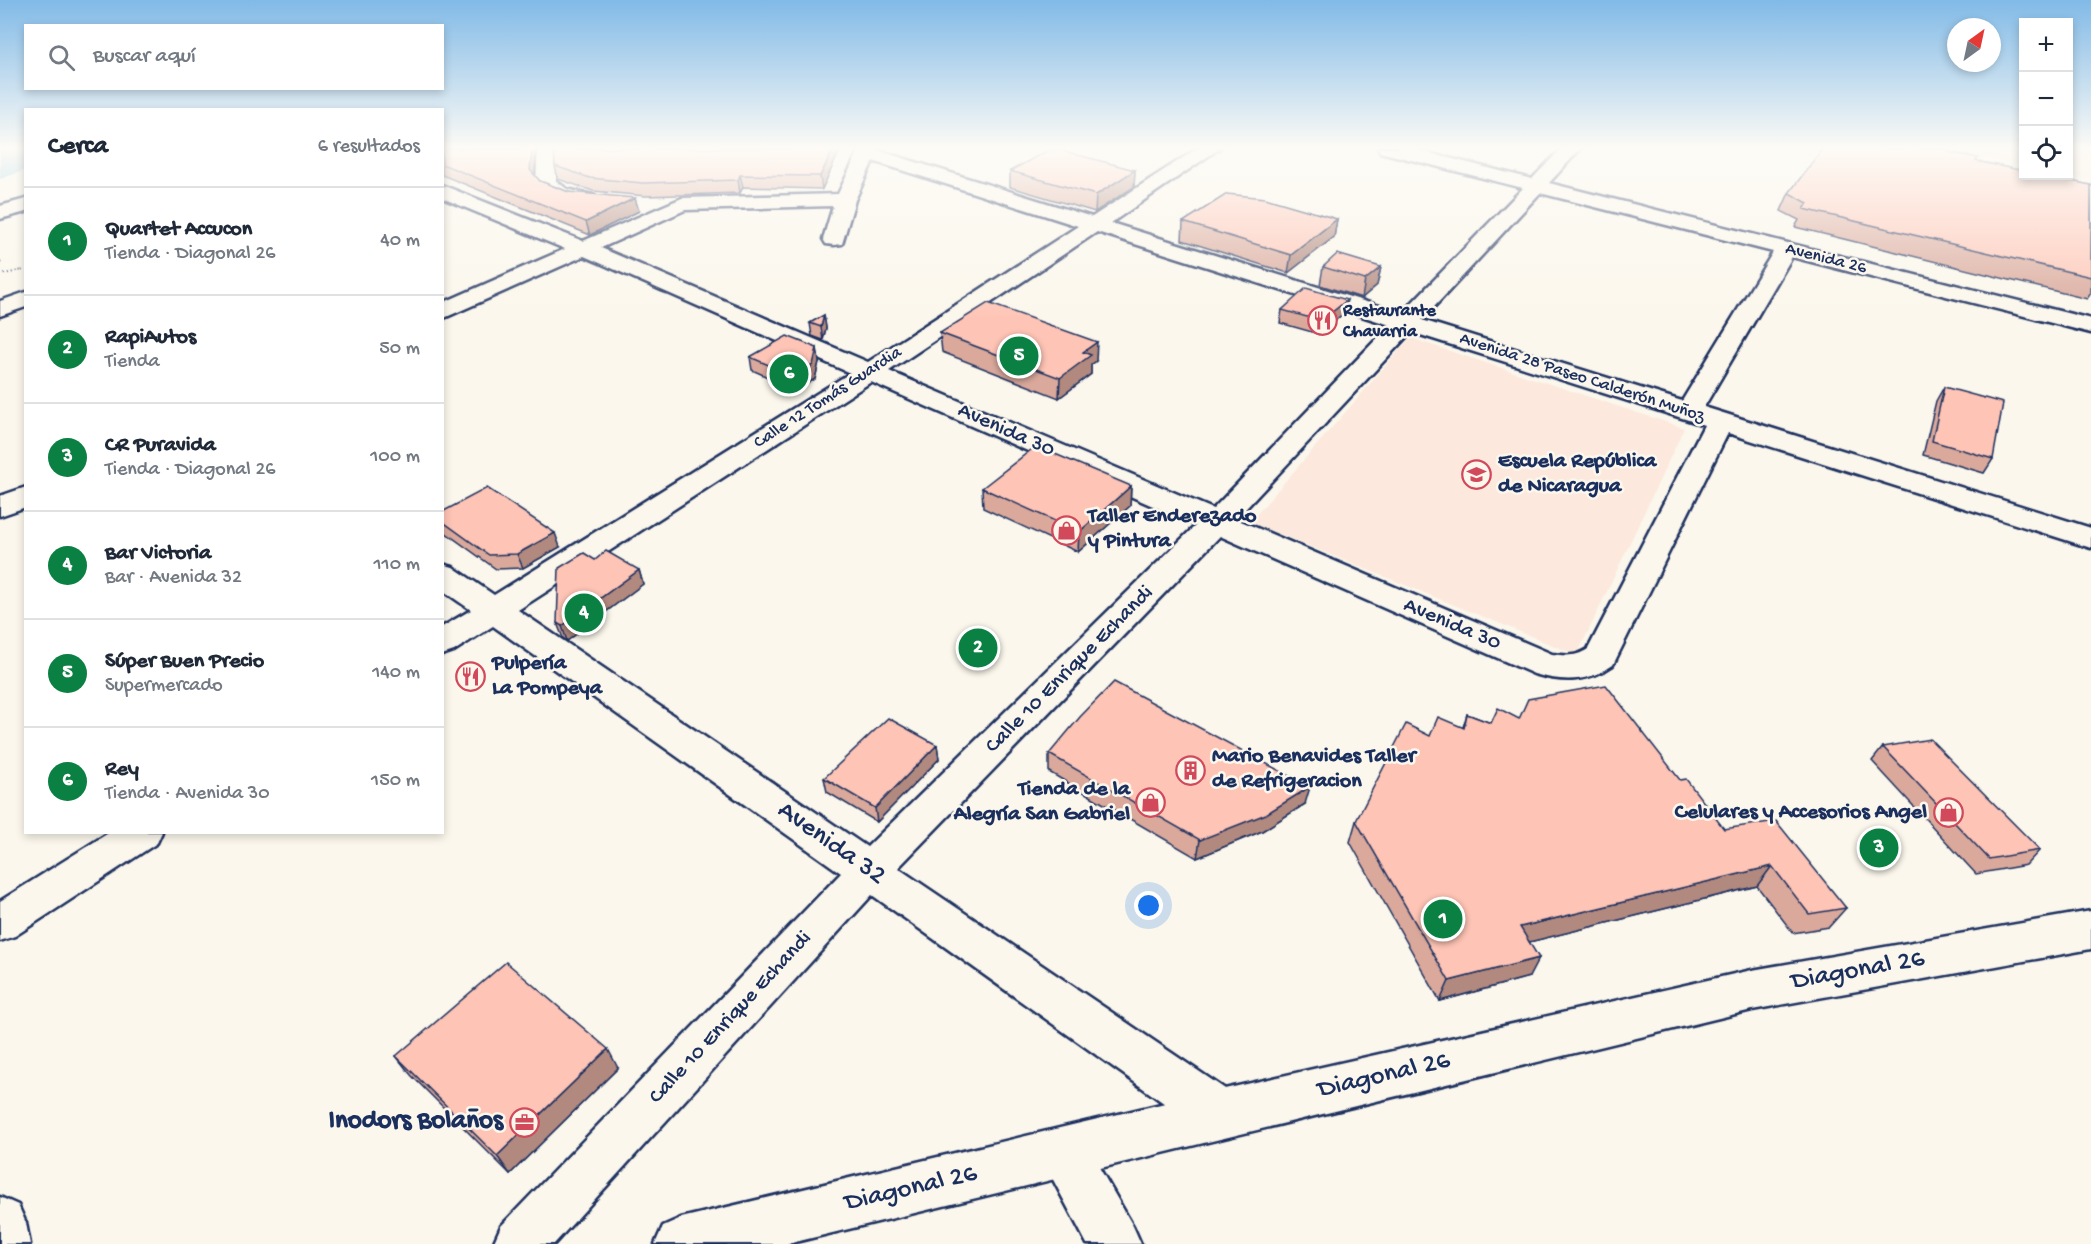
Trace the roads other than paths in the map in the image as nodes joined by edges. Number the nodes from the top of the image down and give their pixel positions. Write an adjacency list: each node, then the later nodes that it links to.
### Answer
1 (23, 206): 9 (street)
2 (479, 206): 12 (street, Avenida 30)
3 (678, 206): 12 (street)
4 (843, 206): 11 (street)
5 (1041, 206): 10 (street, Avenida 28 Paseo Calderón Muñoz)
6 (1123, 206): 10 (street, Calle 12 Tomás Guardia)
7 (1516, 206): 17 (street, Calle 10 Enrique Echandi)
8 (1615, 206): 13 (street, Avenida 26)
9 (0, 213)
10 (1096, 224): 17 (street, Avenida 28 Paseo Calderón Muñoz); 19 (street, Calle 12 Tomás Guardia)
11 (834, 239)
12 (585, 249): 16 (street); 19 (street, Avenida 30)
13 (1786, 249): 18 (street, Avenida 26); 20 (street)
14 (24, 300): 15 (street)
15 (0, 309)
16 (444, 311)
17 (1405, 321): 20 (street, Avenida 28 Paseo Calderón Muñoz); 24 (street, Calle 10 Enrique Echandi)
18 (2091, 326)
19 (870, 372): 24 (street, Avenida 30); 27 (street, Calle 12 Tomás Guardia)
20 (1688, 411): 21 (street, Avenida 28 Paseo Calderón Muñoz)
21 (1720, 421): 24 (street, Avenida 30); 25 (street, Avenida 28 Paseo Calderón Muñoz)
22 (24, 497): 23 (street)
23 (0, 507)
24 (1216, 523): 30 (street, Calle 10 Enrique Echandi)
25 (2091, 538)
26 (444, 575): 27 (street, Avenida 32)
27 (495, 610): 28 (street, Calle 12 Tomás Guardia); 30 (street, Avenida 32)
28 (444, 643)
29 (140, 834): 31 (street)
30 (869, 871): 33 (street, Avenida 32); 37 (street, Calle 10 Enrique Echandi)
31 (0, 923)
32 (2091, 930): 33 (street, Diagonal 26)
33 (1220, 1114): 34 (street, Diagonal 26)
34 (1064, 1153): 38 (street, Diagonal 26); 39 (street)
35 (0, 1223): 36 (street)
36 (4, 1244)
37 (519, 1244)
38 (681, 1244)
39 (1115, 1244)

